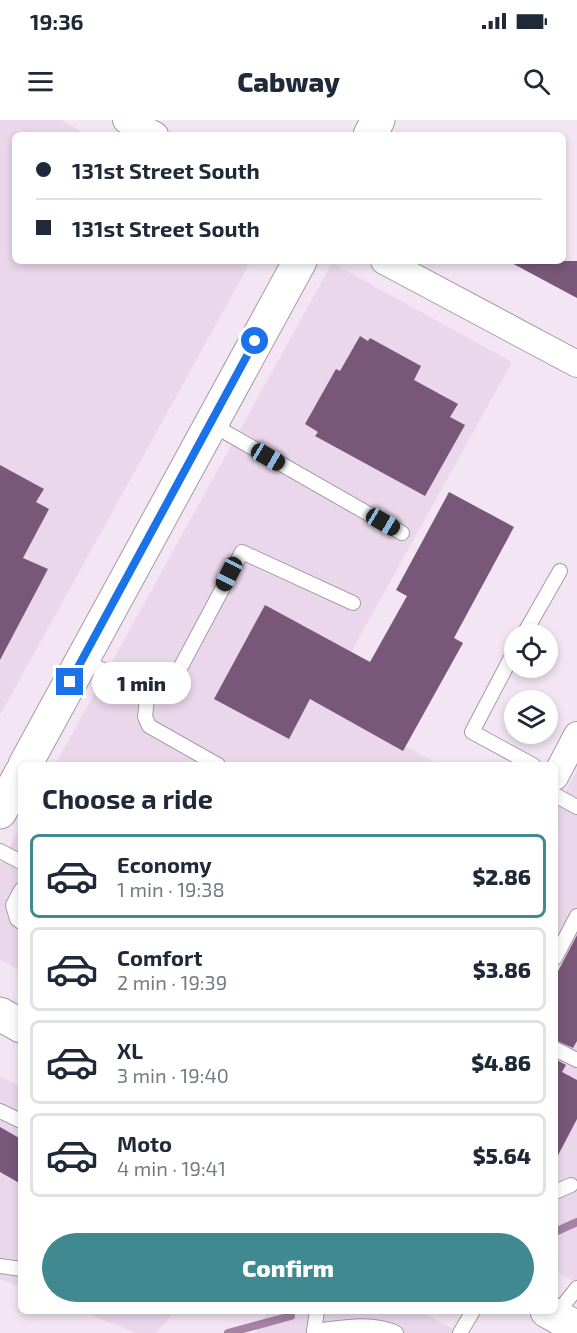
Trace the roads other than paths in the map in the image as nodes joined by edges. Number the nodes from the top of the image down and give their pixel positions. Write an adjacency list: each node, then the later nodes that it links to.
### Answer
1 (126, 120): 2 (street)
2 (148, 132)
3 (298, 264): 6 (main road)
4 (390, 264): 5 (street)
5 (577, 364)
6 (210, 424): 7 (lane); 11 (main road)
7 (402, 534)
8 (560, 571): 10 (lane)
9 (353, 603): 13 (lane)
10 (530, 624)
11 (82, 661): 13 (lane); 15 (main road)
12 (504, 671): 17 (lane)
13 (148, 689): 16 (lane)
14 (577, 735): 18 (street)
15 (28, 762)
16 (213, 762)
17 (527, 762)
18 (558, 771)
19 (18, 779): 22 (main road)
20 (558, 797): 21 (lane)
21 (577, 807)
22 (0, 812)
23 (0, 851): 24 (lane)
24 (18, 860)
25 (18, 896): 27 (lane)
26 (577, 916): 28 (lane)
27 (18, 920)
28 (558, 952)
29 (0, 1014): 30 (main road)
30 (18, 1024)
31 (558, 1050): 32 (lane)
32 (577, 1060)
33 (0, 1111): 34 (lane)
34 (18, 1120)
35 (571, 1185): 36 (lane)
36 (558, 1191)
37 (0, 1266): 38 (lane)
38 (18, 1269)
39 (577, 1288): 42 (lane)
40 (316, 1314): 43 (lane)
41 (471, 1314): 45 (lane)
42 (560, 1318)
43 (313, 1332): 44 (lane)
44 (396, 1333)
45 (460, 1333)

